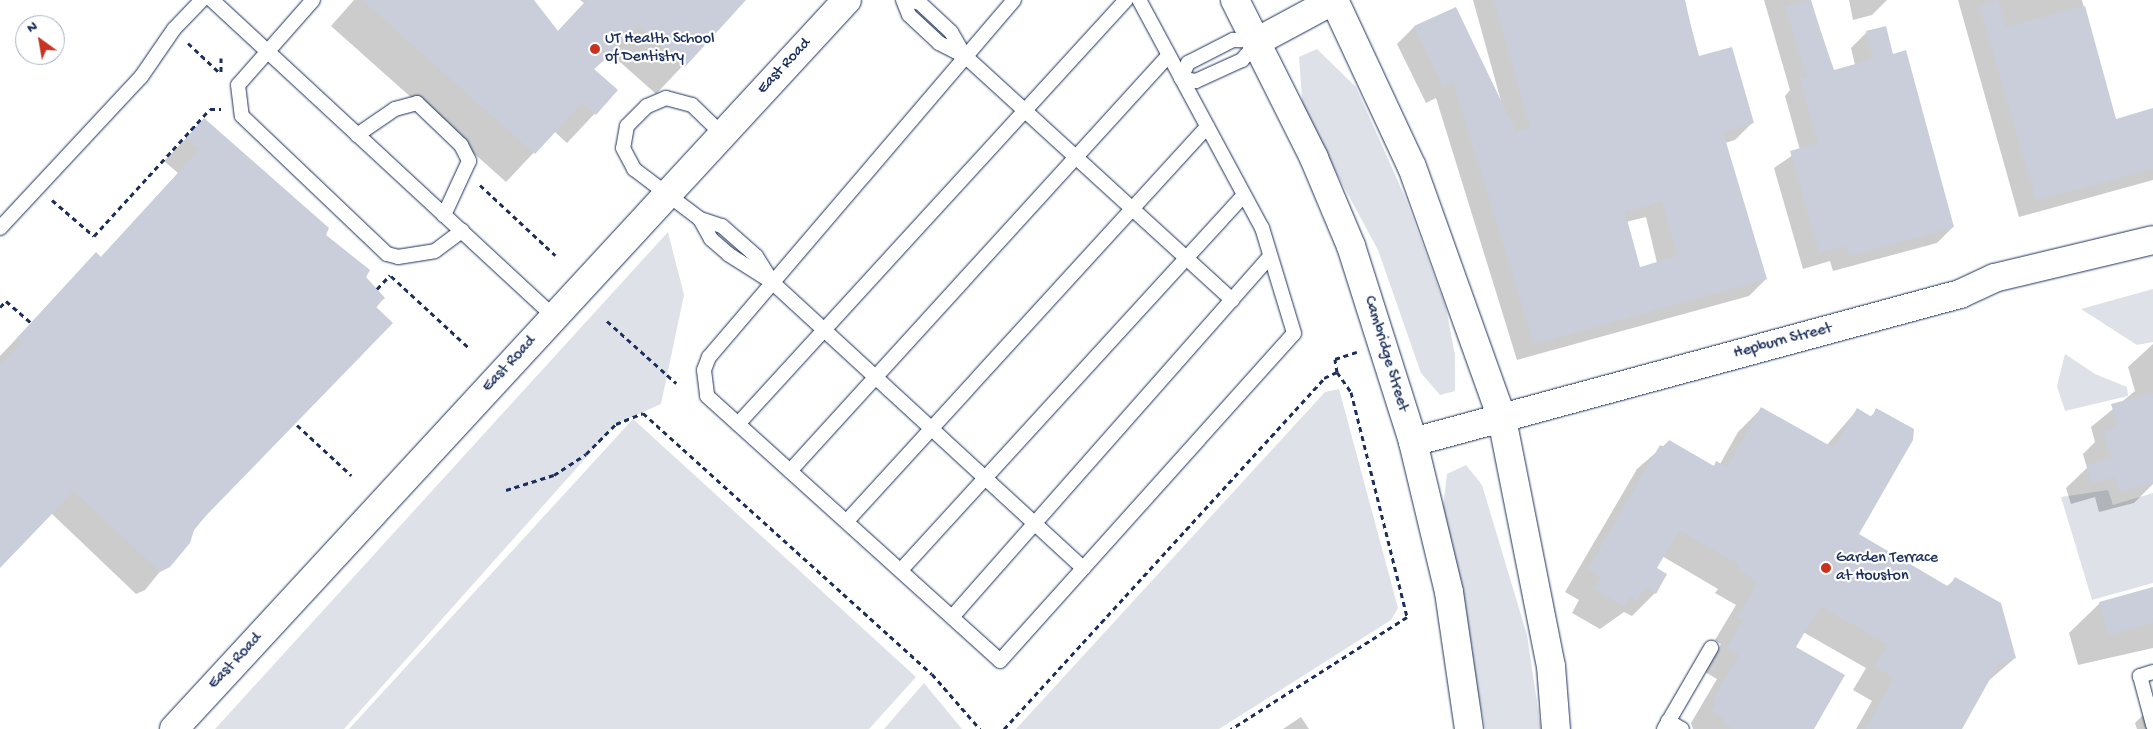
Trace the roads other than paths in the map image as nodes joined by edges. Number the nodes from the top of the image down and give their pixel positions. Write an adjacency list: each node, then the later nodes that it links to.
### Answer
1 (202, 0): 26 (lane)
2 (212, 0): 13 (lane)
3 (314, 0): 13 (lane)
4 (846, 0): 19 (street, East Road)
5 (903, 0): 14 (lane)
6 (908, 0): 14 (lane)
7 (1014, 0): 14 (lane)
8 (1126, 0): 17 (lane)
9 (1138, 0): 15 (lane)
10 (1235, 0): 12 (street, Cambridge Street)
11 (1334, 0): 12 (street); 36 (street)
12 (1258, 41): 16 (lane); 16 (lane); 39 (street, Cambridge Street)
13 (268, 52): 20 (lane); 27 (lane)
14 (965, 56): 17 (lane); 31 (lane)
15 (1168, 56): 16 (lane); 21 (lane)
16 (1181, 78): 18 (lane)
17 (1025, 111): 21 (lane); 34 (lane)
18 (1207, 127): 23 (lane); 24 (lane)
19 (722, 134): 22 (street, East Road); 22 (lane)
20 (357, 135): 25 (lane); 25 (lane)
21 (1076, 158): 24 (lane); 35 (lane)
22 (667, 193): 31 (lane); 33 (street, East Road)
23 (1244, 195): 29 (lane); 30 (lane)
24 (1132, 209): 30 (lane); 38 (lane)
25 (444, 215): 27 (lane)
26 (0, 228)
27 (462, 231): 33 (lane)
28 (2153, 240): 36 (street, Hepburn Street)
29 (1270, 257): 32 (lane); 44 (lane)
30 (1186, 258): 32 (lane); 41 (lane)
31 (772, 282): 34 (lane); 37 (lane)
32 (1232, 300): 43 (lane)
33 (554, 317): 51 (street, East Road)
34 (824, 330): 35 (lane); 37 (lane)
35 (875, 377): 38 (lane); 40 (lane)
36 (1502, 419): 39 (street, Hepburn Street); 53 (street)
37 (738, 424): 40 (lane)
38 (932, 429): 41 (lane); 42 (lane)
39 (1412, 442): 52 (street, Cambridge Street)
40 (790, 471): 42 (lane)
41 (985, 478): 43 (lane); 45 (lane)
42 (847, 521): 45 (lane)
43 (1034, 523): 44 (lane); 46 (lane)
44 (1083, 568): 46 (lane)
45 (901, 570): 46 (lane)
46 (953, 616)
47 (1712, 648): 49 (lane)
48 (2153, 672): 50 (lane)
49 (1666, 725): 54 (lane)
50 (2153, 725)
51 (174, 729)
52 (1469, 729)
53 (1556, 729)
54 (1682, 729)

